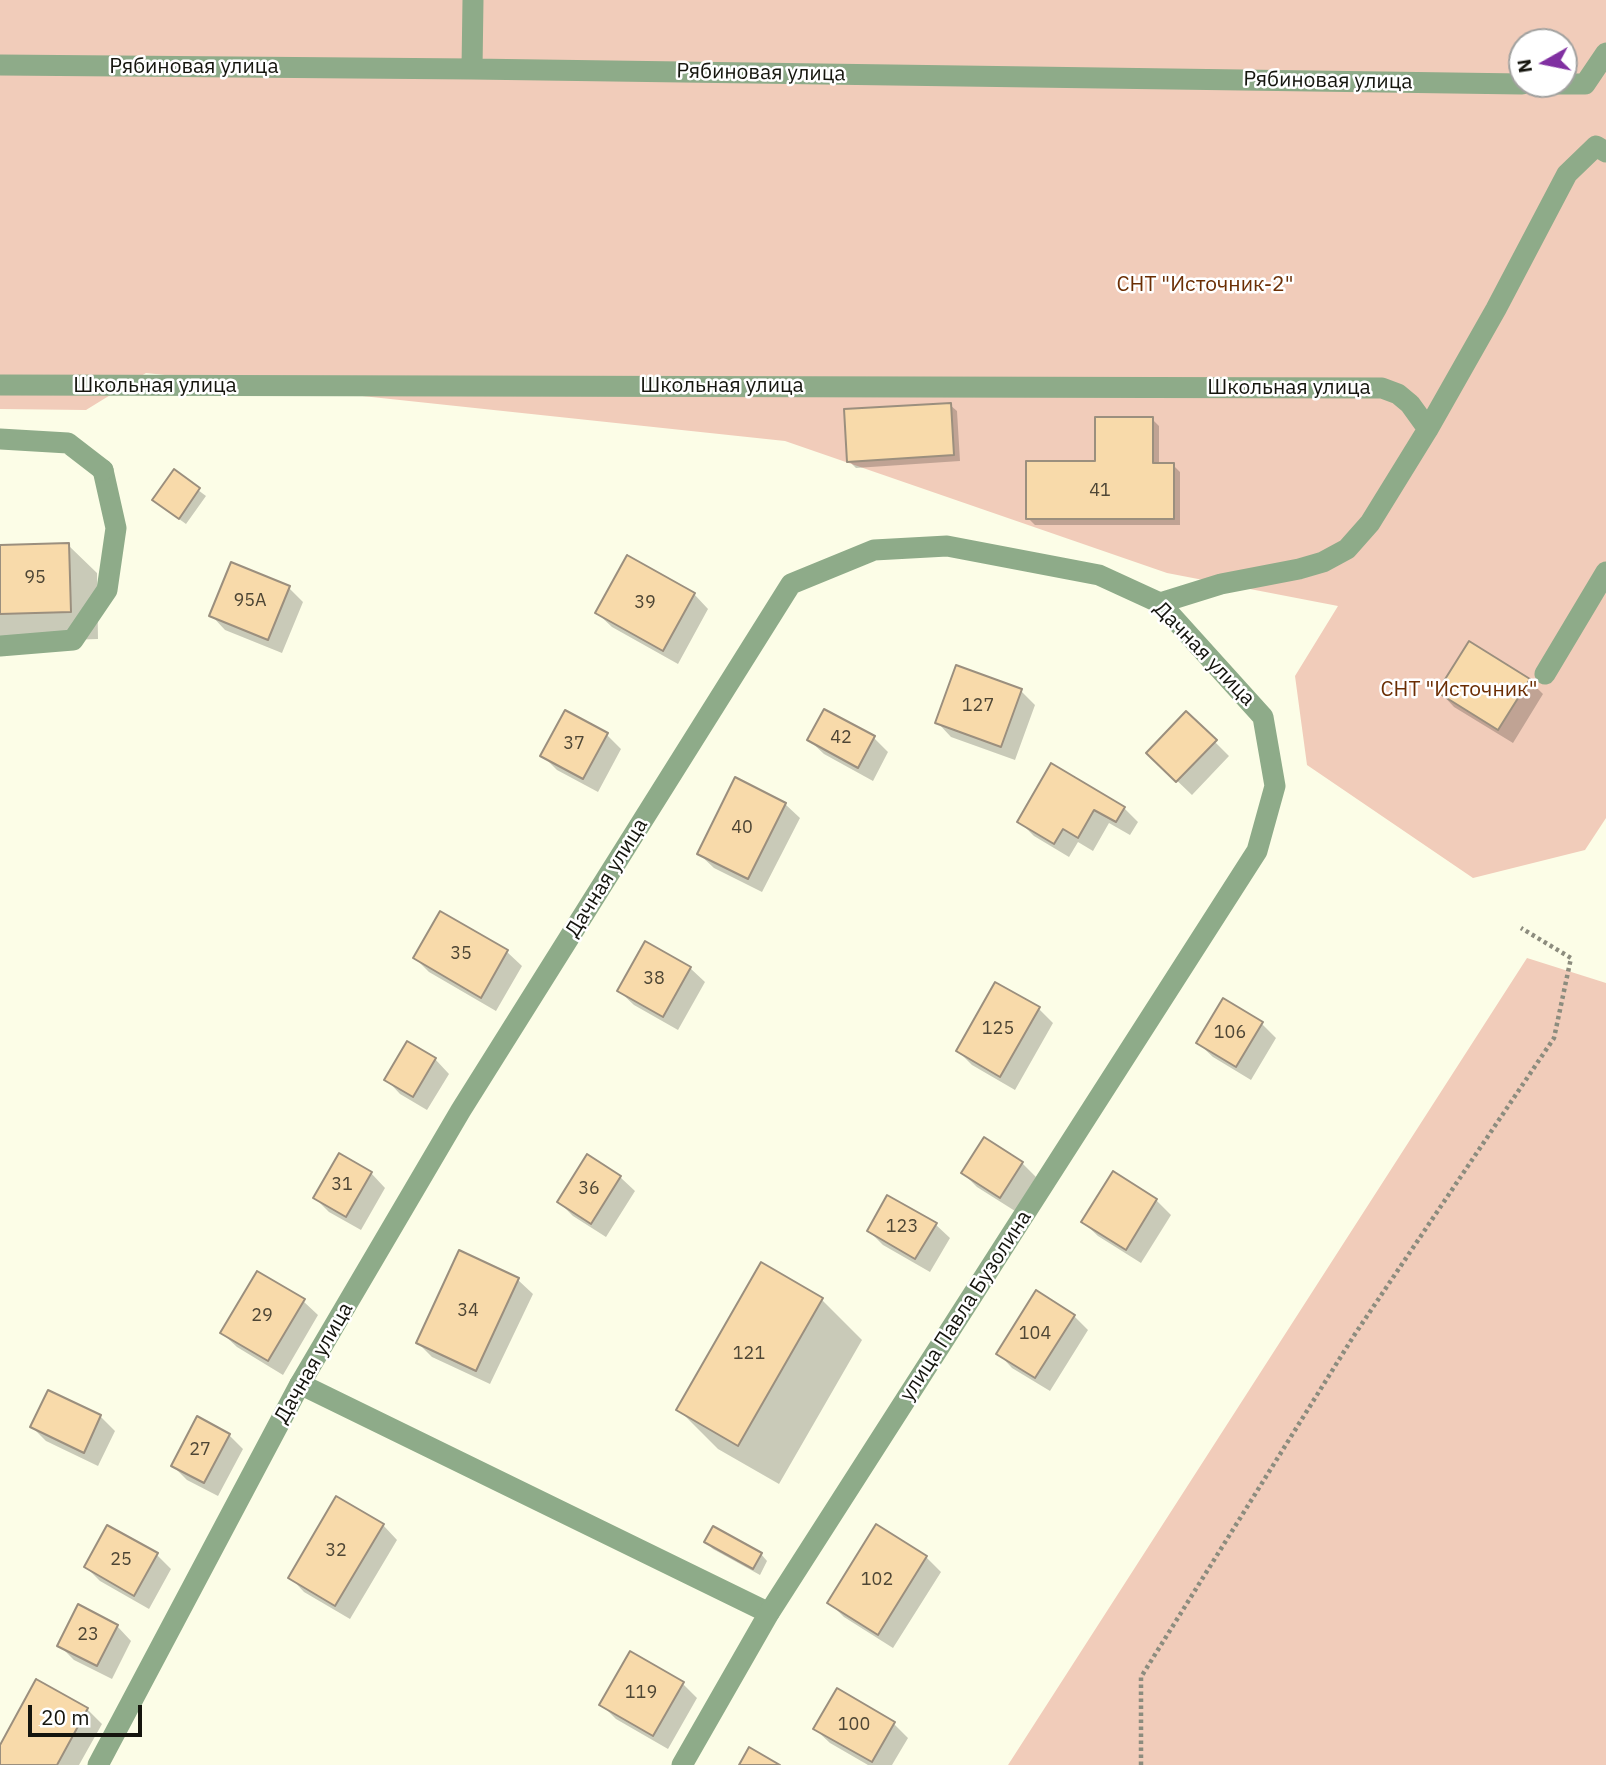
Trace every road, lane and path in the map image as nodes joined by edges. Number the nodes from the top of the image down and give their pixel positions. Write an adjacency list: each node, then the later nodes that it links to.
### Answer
1 (473, 0): 4 (street)
2 (1606, 53): 6 (street)
3 (0, 65): 4 (street, Рябиновая улица)
4 (472, 69): 5 (street, Рябиновая улица)
5 (1508, 84)
6 (1578, 85)
7 (1606, 152): 9 (street)
8 (0, 385): 9 (street, Школьная улица)
9 (1427, 429): 12 (street)
10 (0, 439): 13 (street)
11 (1606, 572): 14 (street)
12 (1160, 603): 15 (street, Дачная улица); 17 (street, Дачная улица)
13 (0, 646)
14 (1545, 674)
15 (1256, 852): 18 (street, улица Павла Бузолина)
16 (1521, 928): 21 (path)
17 (300, 1384): 18 (street); 19 (street, Дачная улица)
18 (769, 1613): 20 (street, улица Павла Бузолина)
19 (98, 1765)
20 (682, 1765)
21 (1142, 1765)

